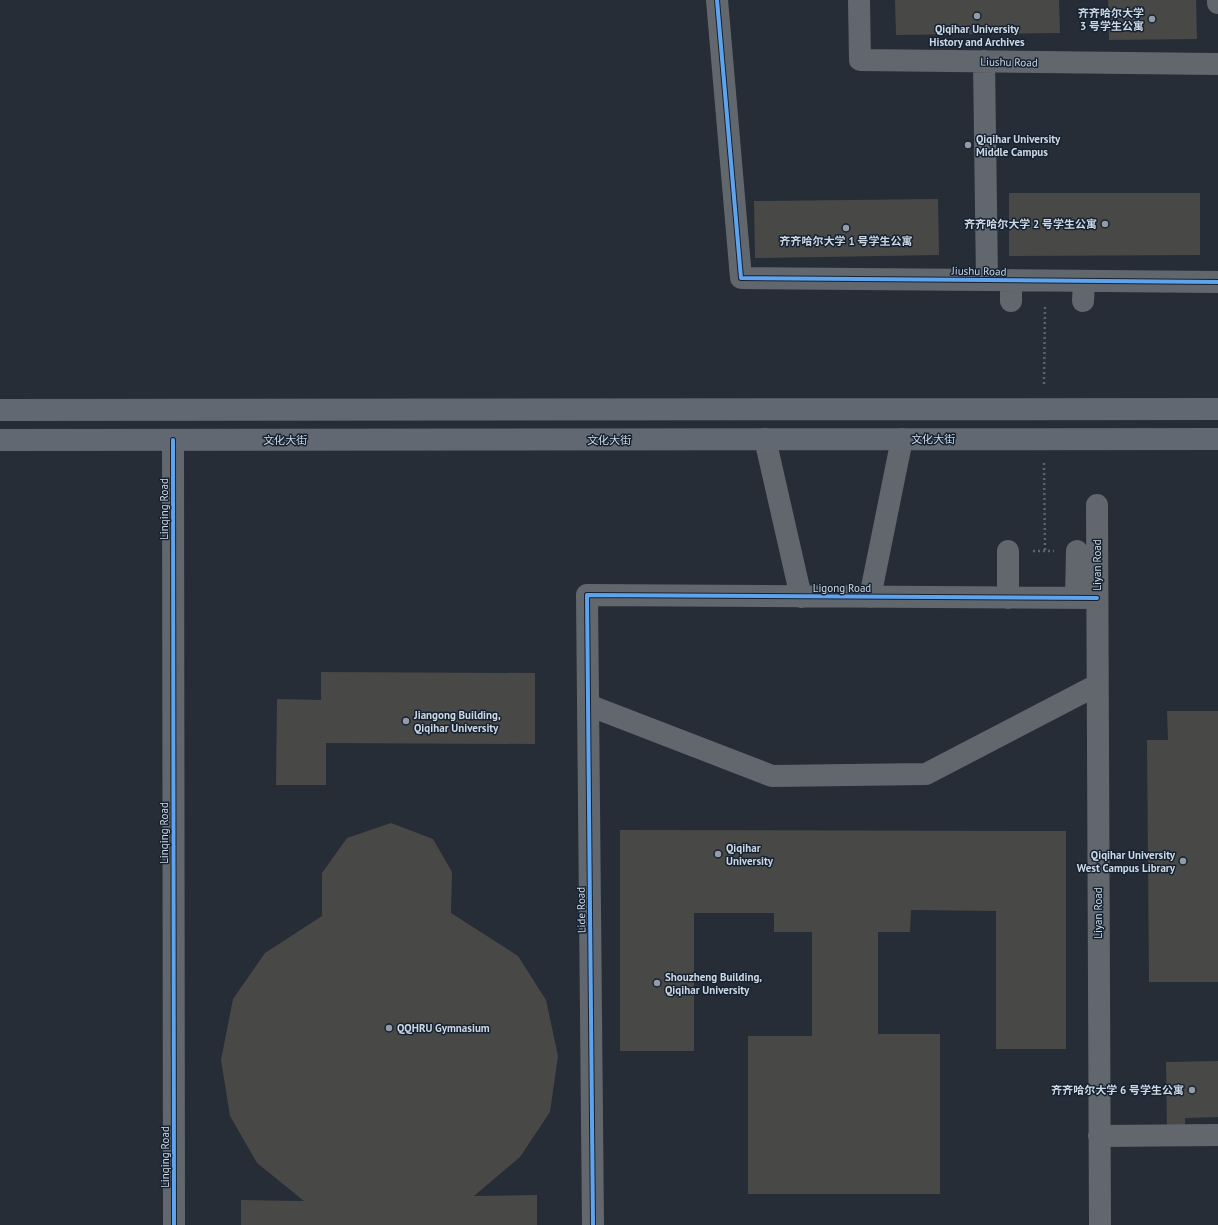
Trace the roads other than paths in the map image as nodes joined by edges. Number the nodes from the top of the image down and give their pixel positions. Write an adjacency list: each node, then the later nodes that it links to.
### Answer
1 (717, 0): 5 (street, Jiushu Road)
2 (859, 0): 3 (street, Liushu Road)
3 (984, 61): 4 (street, Liushu Road); 5 (street)
4 (1218, 64)
5 (987, 280): 6 (street, Jiushu Road)
6 (1218, 282)
7 (1218, 409): 8 (main road)
8 (0, 410)
9 (902, 439): 10 (main road, 文化大街); 13 (main road, 文化大街); 19 (street)
10 (1218, 439)
11 (0, 440): 12 (main road, 文化大街)
12 (173, 440): 13 (main road, 文化大街); 26 (street, Linqing Road)
13 (765, 440): 18 (street)
14 (1097, 505): 21 (street, Liyan Road)
15 (1008, 551): 20 (street)
16 (1077, 551): 21 (street)
17 (587, 596): 18 (street, Ligong Road); 23 (street, Lide Road)
18 (801, 597): 19 (street, Ligong Road)
19 (870, 597): 20 (street, Ligong Road)
20 (1008, 598): 21 (street, Ligong Road)
21 (1087, 598): 22 (street, Liyan Road)
22 (1097, 685): 23 (street); 25 (street, Liyan Road)
23 (588, 705): 27 (street, Lide Road)
24 (1218, 1135): 25 (street)
25 (1099, 1136): 28 (street, Liyan Road)
26 (174, 1225)
27 (593, 1225)
28 (1100, 1225)

